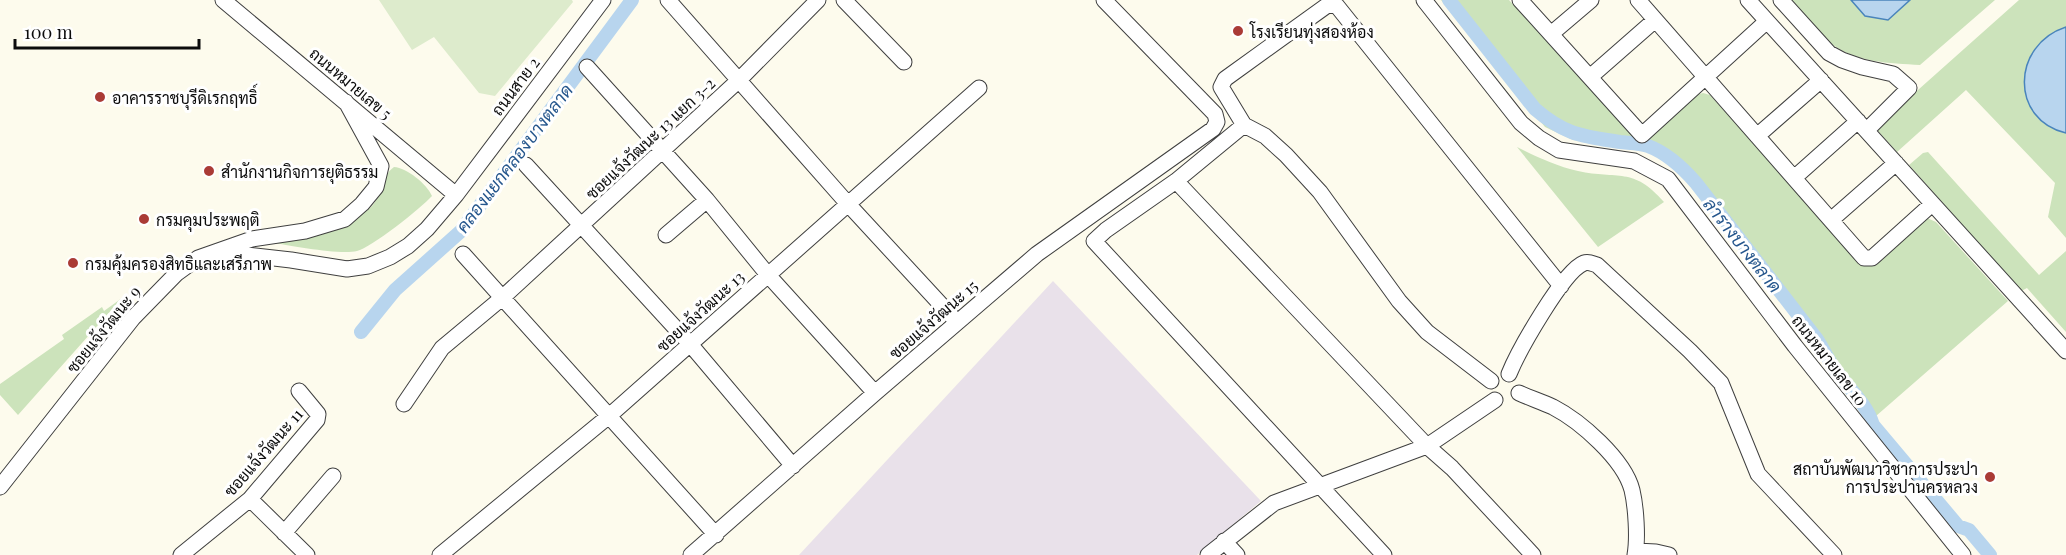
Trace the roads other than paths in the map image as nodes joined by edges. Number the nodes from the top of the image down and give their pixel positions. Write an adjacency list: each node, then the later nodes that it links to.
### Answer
1 (223, 0): 23 (street, ถนนหมายเลข 5)
2 (603, 0): 32 (street, ถนนสาย 2)
3 (668, 0): 20 (street)
4 (818, 0): 20 (street, ซอยแจ้งวัฒนะ 13 แยก 3-2)
5 (844, 0): 16 (street)
6 (1104, 0): 44 (street, ซอยแจ้งวัฒนะ 15)
7 (1424, 0): 75 (street, ถนนหมายเลข 10)
8 (1520, 0): 15 (street)
9 (1591, 0): 15 (street)
10 (1748, 0): 14 (street)
11 (1781, 0): 25 (street)
12 (1639, 1): 13 (street)
13 (1656, 20): 18 (street); 19 (street)
14 (1767, 21): 19 (street); 21 (street)
15 (1551, 34): 18 (street)
16 (904, 62)
17 (587, 67): 27 (street)
18 (1590, 77): 19 (street)
19 (1705, 77): 26 (street)
20 (739, 80): 27 (street, ซอยแจ้งวัฒนะ 13 แยก 3-2); 34 (street)
21 (1821, 80): 25 (street); 26 (street)
22 (979, 88): 34 (street, ซอยแจ้งวัฒนะ 13)
23 (346, 102): 32 (street, ถนนหมายเลข 5); 39 (street, ซอยแจ้งวัฒนะ 9)
24 (1244, 125): 31 (street); 42 (street); 48 (street)
25 (1863, 126): 28 (street); 30 (street)
26 (1757, 136): 30 (street)
27 (661, 152): 33 (street); 37 (street, ซอยแจ้งวัฒนะ 13 แยก 3-2)
28 (1896, 163): 35 (street); 36 (street)
29 (526, 165): 37 (street)
30 (1794, 178): 36 (street)
31 (1176, 181): 55 (street); 58 (street)
32 (456, 195): 39 (street)
33 (706, 200): 38 (street); 41 (street)
34 (848, 204): 41 (street, ซอยแจ้งวัฒนะ 13); 44 (street)
35 (1932, 204): 36 (street); 46 (street)
36 (1831, 220)
37 (581, 225): 43 (street, ซอยแจ้งวัฒนะ 13 แยก 3-2); 45 (street)
38 (666, 235)
39 (215, 252): 59 (street, ซอยแจ้งวัฒนะ 9)
40 (463, 254): 43 (street)
41 (768, 275): 45 (street, ซอยแจ้งวัฒนะ 13); 50 (street)
42 (1561, 286): 47 (street); 74 (street)
43 (502, 298): 53 (street, ซอยแจ้งวัฒนะ 13 แยก 3-2); 54 (street)
44 (957, 322): 50 (street, ซอยแจ้งวัฒนะ 15)
45 (690, 344): 54 (street, ซอยแจ้งวัฒนะ 13); 56 (street)
46 (2066, 351)
47 (1509, 374): 48 (street); 51 (street)
48 (1491, 381): 52 (street)
49 (299, 391): 60 (street, ซอยแจ้งวัฒนะ 11)
50 (875, 393): 56 (street, ซอยแจ้งวัฒนะ 15)
51 (1519, 393): 52 (street); 64 (street)
52 (1495, 400): 55 (street)
53 (404, 404)
54 (609, 416): 62 (street); 67 (street, ซอยแจ้งวัฒนะ 13)
55 (1427, 446): 58 (street); 72 (street)
56 (793, 466): 62 (street, ซอยแจ้งวัฒนะ 15)
57 (333, 476): 61 (street)
58 (1319, 486): 63 (street); 71 (street)
59 (0, 487)
60 (250, 499): 61 (street); 65 (street, ซอยแจ้งวัฒนะ 11)
61 (284, 533): 66 (street)
62 (716, 535): 68 (street, ซอยแจ้งวัฒนะ 15)
63 (1224, 541): 69 (street); 70 (street)
64 (1636, 553): 73 (street)
65 (181, 555)
66 (307, 555)
67 (440, 555)
68 (691, 555)
69 (1208, 555)
70 (1236, 555)
71 (1384, 555)
72 (1533, 555)
73 (1669, 555)
74 (1834, 555)
75 (1963, 555)

